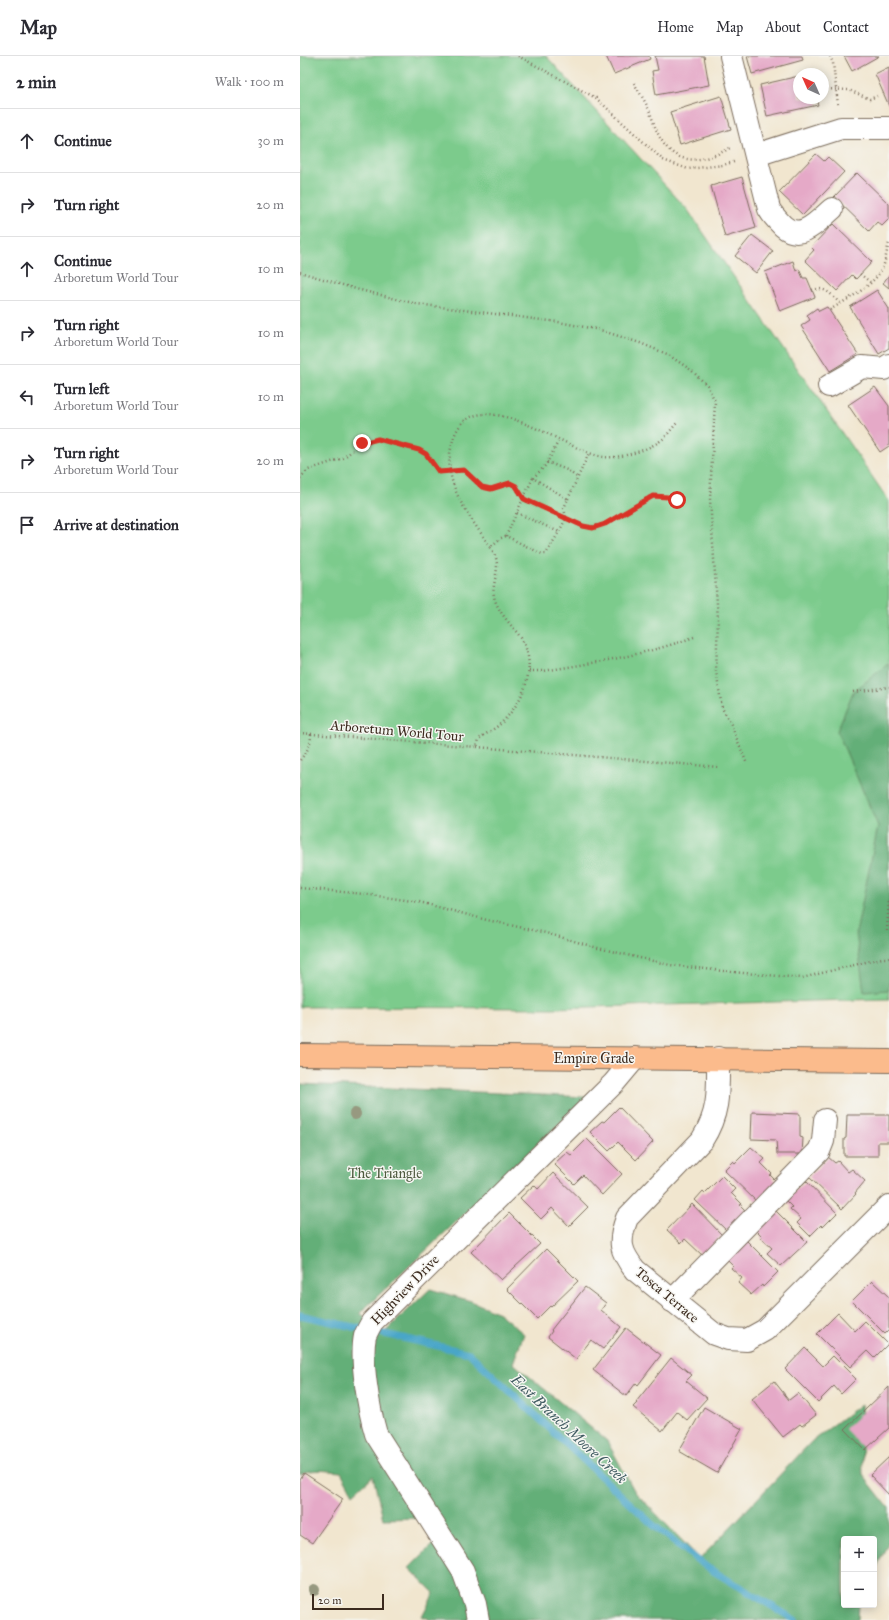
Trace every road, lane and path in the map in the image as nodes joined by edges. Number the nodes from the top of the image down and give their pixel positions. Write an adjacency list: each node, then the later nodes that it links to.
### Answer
1 (518, 56): 10 (path)
2 (731, 56): 10 (street)
3 (830, 56): 6 (path)
4 (634, 83): 10 (path)
5 (829, 89): 6 (path)
6 (836, 90): 7 (path); 8 (path)
7 (877, 96)
8 (838, 105)
9 (889, 128): 10 (street)
10 (754, 147): 11 (street)
11 (832, 209)
12 (889, 243): 15 (path)
13 (300, 272): 45 (path)
14 (860, 274): 15 (path)
15 (870, 282): 17 (path)
16 (812, 290): 17 (path)
17 (840, 303): 18 (path)
18 (830, 310)
19 (889, 365): 20 (street)
20 (829, 386)
21 (678, 422): 23 (path, Arboretum World Tour)
22 (559, 440): 23 (path, Arboretum World Tour); 24 (path); 25 (path, Arboretum World Tour)
23 (589, 454): 28 (path)
24 (547, 462): 27 (path); 28 (path)
25 (451, 471): 26 (path); 29 (path); 36 (path, Arboretum World Tour)
26 (300, 478)
27 (533, 478): 29 (path); 30 (path)
28 (578, 478): 30 (path)
29 (524, 499): 32 (path); 33 (path)
30 (568, 499): 33 (path)
31 (677, 500): 33 (path)
32 (517, 513): 34 (path); 35 (path)
33 (566, 518): 34 (path)
34 (559, 532): 35 (path)
35 (506, 536): 36 (path)
36 (490, 547): 38 (path, Arboretum World Tour)
37 (694, 637): 38 (path)
38 (529, 671): 43 (path, Arboretum World Tour)
39 (889, 687): 40 (path)
40 (853, 692)
41 (300, 733): 42 (path)
42 (311, 734): 43 (path, Arboretum World Tour); 44 (path, Arboretum World Tour)
43 (477, 747): 46 (path)
44 (300, 760)
45 (747, 764)
46 (719, 767)
47 (300, 888): 50 (path)
48 (889, 899): 49 (path)
49 (887, 931)
50 (889, 958)
51 (300, 1055): 52 (main road, Empire Grade)
52 (635, 1058): 53 (main road, Empire Grade); 58 (street, Highview Drive)
53 (718, 1058): 54 (main road, Empire Grade); 57 (street, Tosca Terrace)
54 (889, 1061)
55 (825, 1120): 57 (street)
56 (889, 1206): 57 (street, Tosca Terrace)
57 (672, 1300)
58 (478, 1620)

